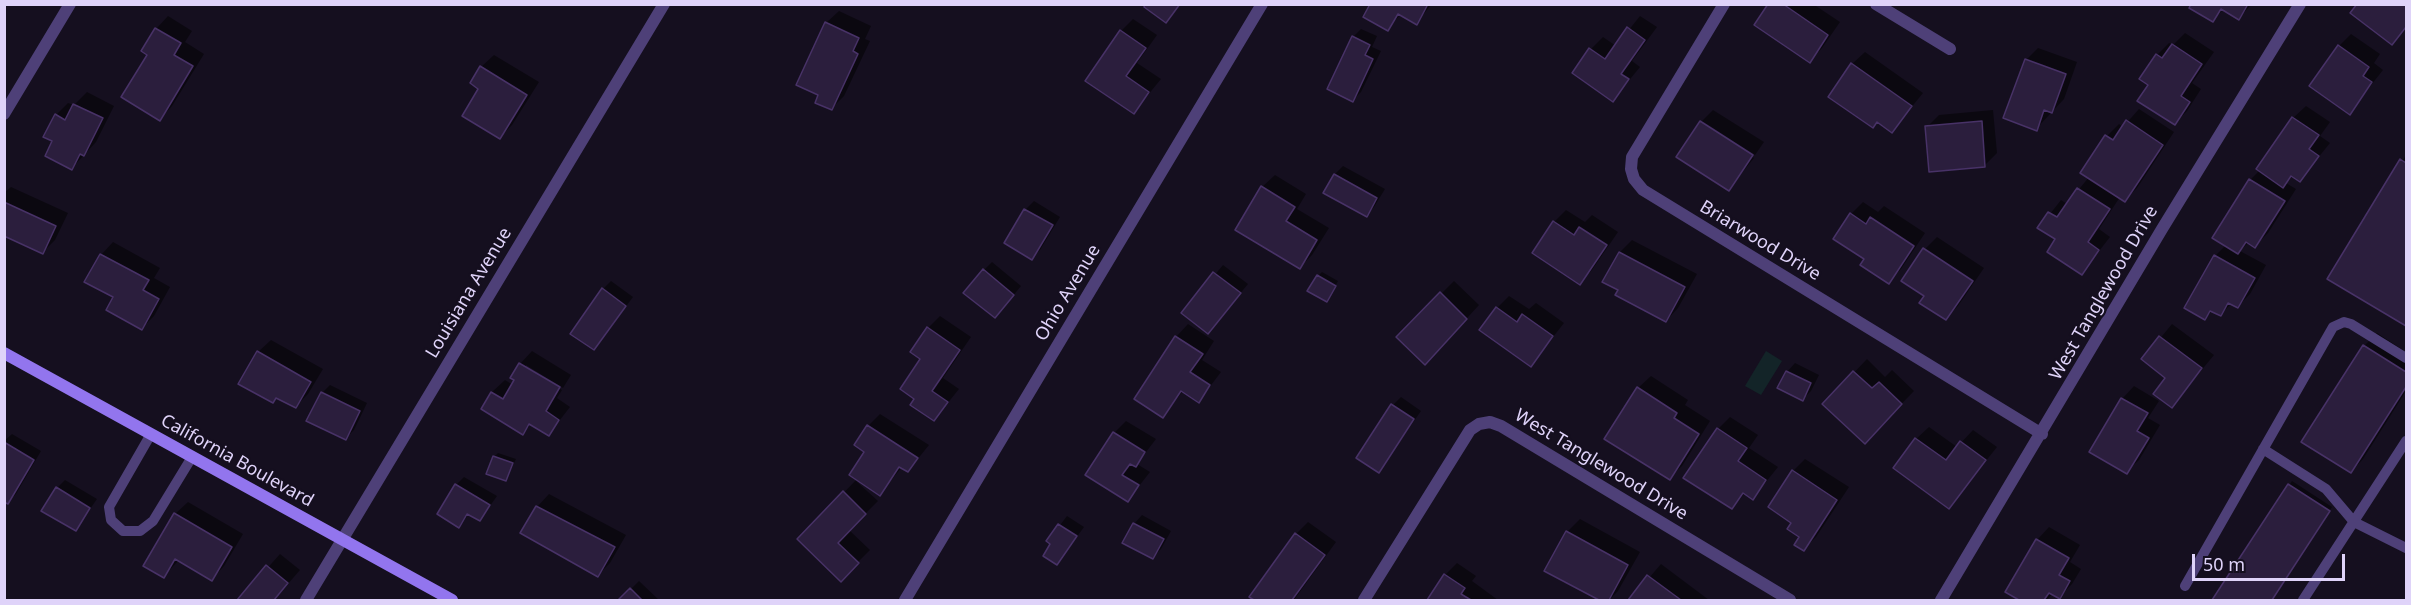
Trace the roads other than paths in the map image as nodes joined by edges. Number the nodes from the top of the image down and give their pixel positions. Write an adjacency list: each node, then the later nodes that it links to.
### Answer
1 (70, 4): 8 (street)
2 (664, 4): 17 (street, Louisiana Avenue)
3 (1262, 4): 22 (street, Ohio Avenue)
4 (1724, 4): 12 (street, Briarwood Drive)
5 (1876, 4): 7 (street)
6 (2300, 4): 12 (street, West Tanglewood Drive)
7 (1950, 49)
8 (4, 114)
9 (4, 353): 11 (street, California Boulevard)
10 (2406, 357): 14 (lane)
11 (151, 434): 15 (street, California Boulevard); 15 (lane)
12 (2042, 434): 25 (street, West Tanglewood Drive)
13 (2406, 441): 16 (lane)
14 (2263, 449): 16 (lane); 19 (lane)
15 (192, 457): 17 (street, California Boulevard)
16 (2354, 522): 18 (lane); 26 (lane)
17 (341, 540): 20 (street, Louisiana Avenue); 21 (street, California Boulevard)
18 (2406, 548)
19 (2185, 586)
20 (306, 600)
21 (452, 600)
22 (904, 600)
23 (1364, 600): 24 (street, West Tanglewood Drive)
24 (1790, 600)
25 (1941, 600)
26 (2303, 600)

